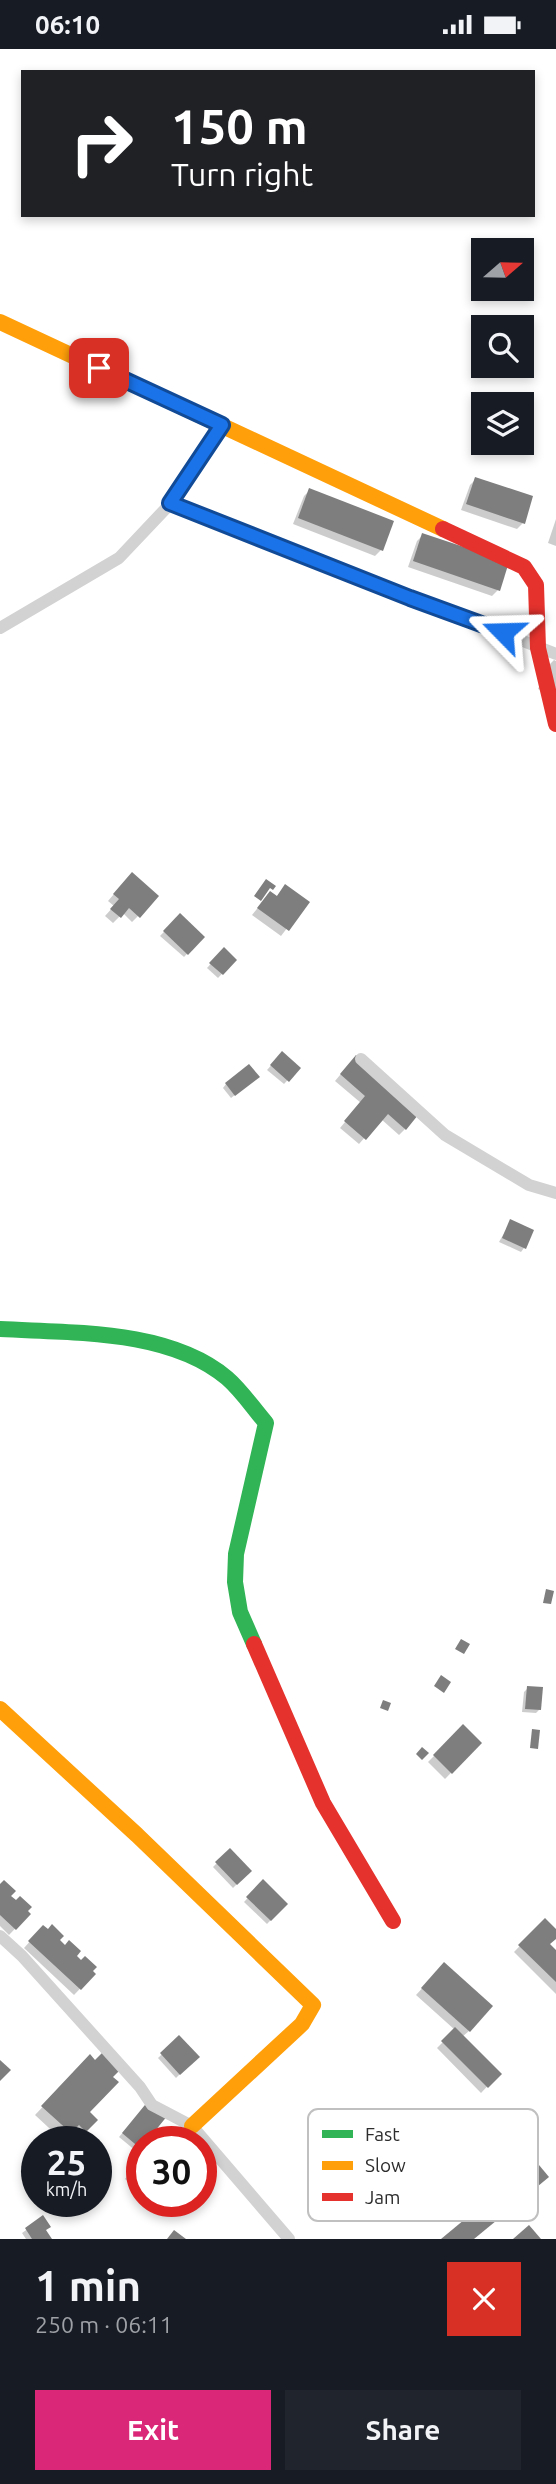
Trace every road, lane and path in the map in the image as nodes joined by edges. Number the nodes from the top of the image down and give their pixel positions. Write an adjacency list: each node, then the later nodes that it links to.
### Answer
1 (0, 322): 2 (street)
2 (222, 425): 3 (street); 5 (street)
3 (170, 503): 4 (street); 5 (street)
4 (0, 628)
5 (538, 648): 6 (street); 7 (street)
6 (556, 654)
7 (556, 724)
8 (361, 1059): 9 (street)
9 (556, 1193)
10 (0, 1329): 12 (street)
11 (0, 1709): 14 (street)
12 (393, 1921)
13 (0, 1936): 14 (street)
14 (192, 2126)
15 (217, 2155): 16 (street)
16 (289, 2239)

